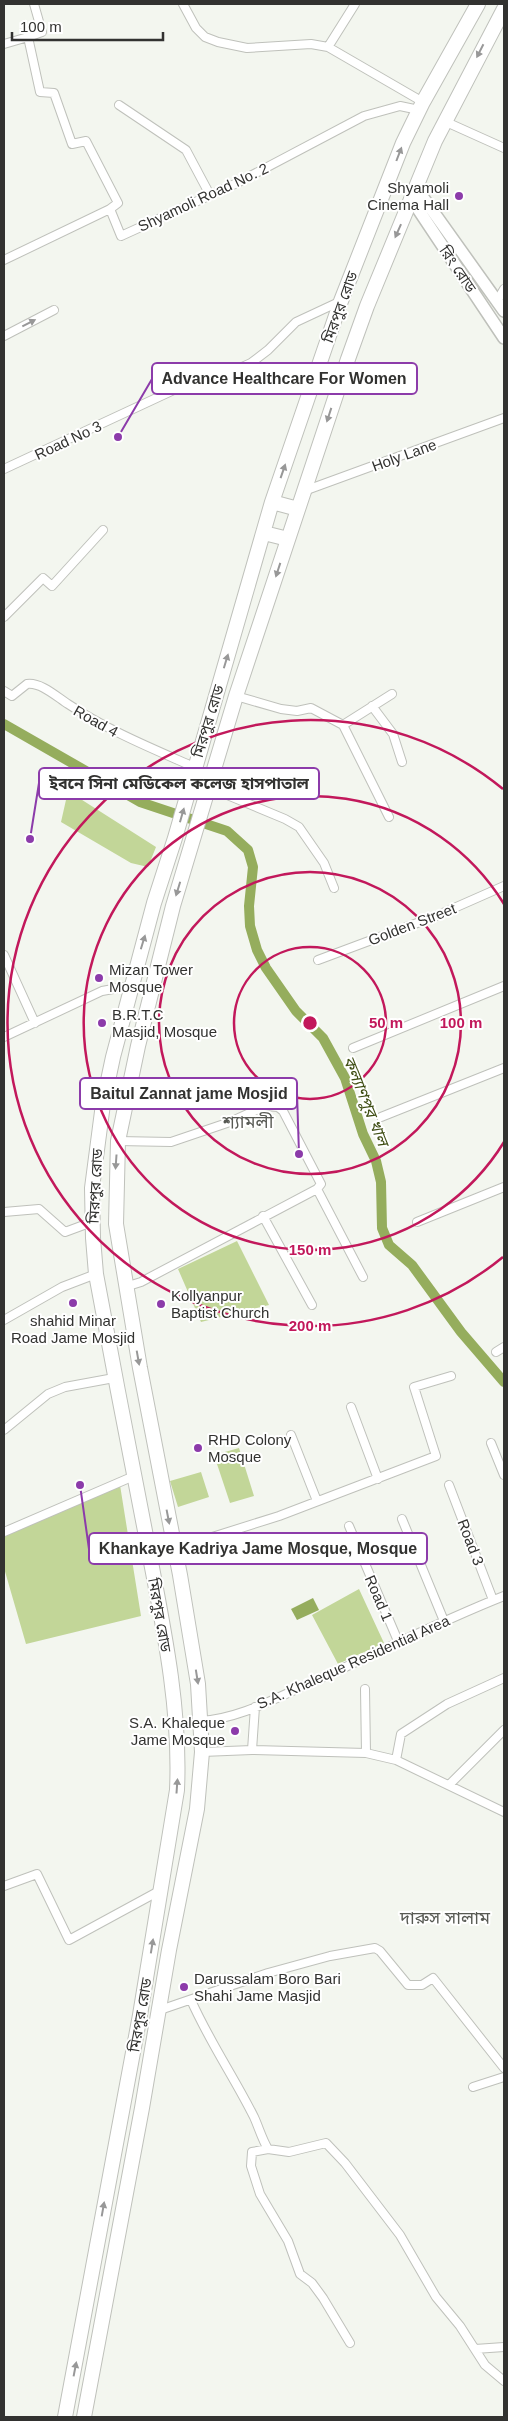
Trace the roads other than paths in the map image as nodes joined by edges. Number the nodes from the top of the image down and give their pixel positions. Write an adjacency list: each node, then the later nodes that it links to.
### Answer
1 (34, 4): 6 (street)
2 (183, 4): 8 (street)
3 (356, 4): 8 (street)
4 (478, 4): 10 (highway, মিরপুর রোড)
5 (504, 9): 11 (highway, মিরপুর রোড, one-way to 11)
6 (28, 37): 7 (street); 15 (street)
7 (4, 44)
8 (328, 47): 10 (street)
9 (119, 104): 13 (street)
10 (421, 106): 13 (street, Shyamoli Road No. 2); 18 (highway, মিরপুর রোড, one-way to 10)
11 (444, 121): 12 (street); 14 (highway, মিরপুর রোড)
12 (504, 148)
13 (210, 195): 15 (street, Shyamoli Road No. 2)
14 (414, 195): 19 (main road, রিং রোড); 23 (main road, রিং রোড); 26 (highway, মিরপুর রোড, one-way to 26)
15 (110, 209): 16 (street)
16 (4, 260)
17 (504, 289): 19 (street)
18 (341, 301): 25 (street, Road No 3); 27 (highway, মিরপুর রোড, one-way to 18)
19 (497, 301): 21 (main road, রিং রোড)
20 (54, 310): 22 (street, one-way to 20)
21 (504, 311)
22 (4, 336)
23 (504, 338)
24 (504, 418): 26 (street, Holy Lane)
25 (4, 469)
26 (304, 491): 28 (highway, মিরপুর রোড)
27 (272, 502): 28 (highway); 30 (highway, মিরপুর রোড)
28 (298, 509): 31 (highway, মিরপুর রোড)
29 (103, 530): 32 (street)
30 (264, 533): 31 (highway); 39 (highway, মিরপুর রোড, one-way to 30)
31 (288, 539): 35 (highway, মিরপুর রোড, one-way to 35)
32 (4, 617)
33 (4, 691): 39 (street, Road 4)
34 (392, 694): 36 (street)
35 (236, 696): 37 (street); 40 (highway, মিরপুর রোড)
36 (372, 706): 37 (street); 38 (street)
37 (343, 725): 41 (street)
38 (402, 762)
39 (194, 768): 46 (highway, মিরপুর রোড, one-way to 39)
40 (207, 793): 43 (street); 53 (highway, মিরপুর রোড, one-way to 53)
41 (389, 817)
42 (504, 886): 45 (street, Golden Street)
43 (334, 888)
44 (4, 956): 48 (street)
45 (318, 960)
46 (130, 986): 48 (street); 58 (highway, মিরপুর রোড)
47 (504, 986): 50 (street)
48 (35, 1023): 49 (street)
49 (4, 1037)
50 (353, 1048)
51 (504, 1068): 52 (street)
52 (381, 1117)
53 (118, 1141): 55 (street); 62 (highway, মিরপুর রোড, one-way to 62)
54 (504, 1187): 59 (street)
55 (317, 1189): 57 (street); 61 (street)
56 (4, 1212): 58 (street)
57 (263, 1216): 62 (street); 63 (street)
58 (92, 1222): 60 (highway, মিরপুর রোড)
59 (417, 1222)
60 (96, 1274): 64 (street); 68 (highway, মিরপুর রোড)
61 (363, 1278)
62 (125, 1287): 81 (highway, মিরপুর রোড, one-way to 81)
63 (312, 1305)
64 (4, 1320)
65 (504, 1346): 66 (street)
66 (496, 1352)
67 (451, 1376): 75 (street)
68 (114, 1378): 70 (street); 74 (highway, মিরপুর রোড)
69 (351, 1407): 75 (street)
70 (4, 1430)
71 (291, 1435): 77 (street)
72 (491, 1443): 73 (street)
73 (504, 1475)
74 (134, 1476): 80 (street); 89 (highway, মিরপুর রোড)
75 (378, 1479): 77 (street)
76 (449, 1485): 83 (street, Road 3)
77 (317, 1501): 81 (street)
78 (402, 1518): 84 (street)
79 (348, 1526): 85 (street, Road 1)
80 (4, 1532)
81 (174, 1549): 90 (highway, মিরপুর রোড, one-way to 90)
82 (504, 1596): 83 (street, S.A. Khaleque Residential Area)
83 (493, 1600): 84 (street, S.A. Khaleque Residential Area)
84 (444, 1621): 85 (street, S.A. Khaleque Residential Area)
85 (398, 1641): 88 (street, S.A. Khaleque Residential Area)
86 (504, 1678): 95 (street)
87 (365, 1689): 94 (street)
88 (255, 1706): 90 (street, S.A. Khaleque Residential Area); 92 (street)
89 (176, 1721): 90 (highway); 99 (highway, মিরপুর রোড, one-way to 89)
90 (200, 1721): 93 (highway, মিরপুর রোড)
91 (504, 1730): 96 (street)
92 (252, 1750): 93 (street); 94 (street)
93 (202, 1752): 101 (highway, মিরপুর রোড)
94 (366, 1753): 95 (street)
95 (396, 1760): 96 (street)
96 (449, 1785): 97 (street)
97 (504, 1812)
98 (4, 1886): 99 (street)
99 (161, 1890): 110 (highway, মিরপুর রোড, one-way to 99)
100 (191, 2000): 101 (street); 102 (street); 105 (street)
101 (157, 2011): 111 (highway, মিরপুর রোড)
102 (504, 2068)
103 (504, 2077): 104 (street)
104 (473, 2087)
105 (268, 2149): 106 (street); 108 (street)
106 (350, 2343)
107 (504, 2347): 108 (street)
108 (475, 2349): 109 (street)
109 (504, 2381)
110 (65, 2417)
111 (84, 2417)

